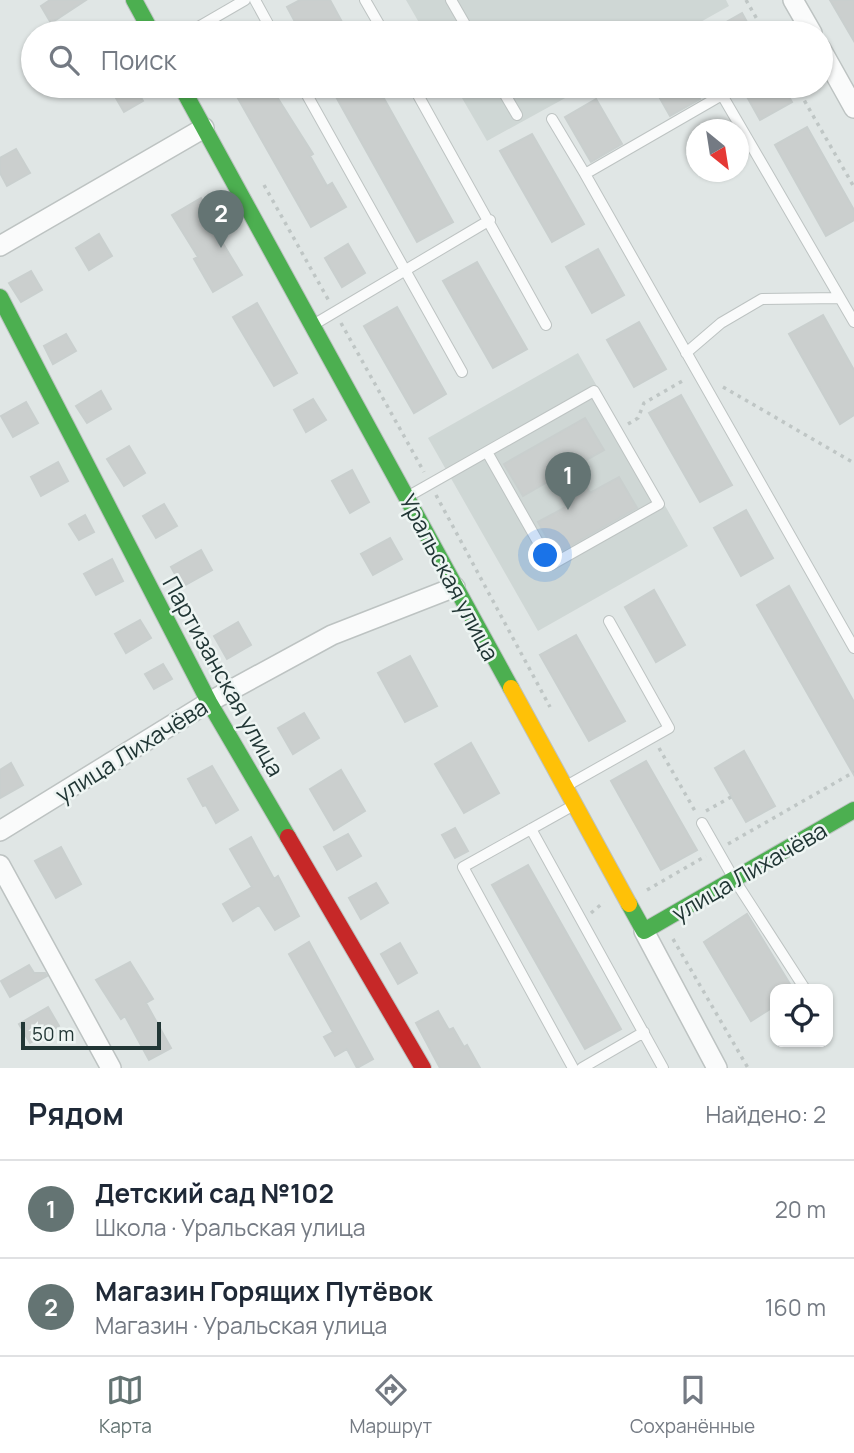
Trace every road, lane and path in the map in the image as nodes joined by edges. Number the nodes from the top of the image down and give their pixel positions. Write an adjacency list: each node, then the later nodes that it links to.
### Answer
1 (134, 0): 8 (street)
2 (245, 0): 9 (lane)
3 (255, 0): 10 (lane)
4 (365, 0): 11 (lane)
5 (452, 0): 12 (lane)
6 (747, 0): 13 (path)
7 (793, 0): 14 (street)
8 (145, 21)
9 (209, 21)
10 (266, 21)
11 (377, 21)
12 (463, 21)
13 (758, 21)
14 (805, 21)
15 (833, 70): 23 (street)
16 (188, 98): 26 (street, Уральская улица)
17 (309, 98): 32 (lane)
18 (420, 98): 30 (lane)
19 (507, 98): 24 (lane)
20 (706, 98): 27 (lane)
21 (724, 98): 34 (lane)
22 (803, 98): 29 (path)
23 (854, 108)
24 (517, 115)
25 (552, 119): 27 (lane)
26 (204, 128): 31 (street); 37 (street, Уральская улица)
27 (585, 174): 39 (lane)
28 (262, 181): 35 (path)
29 (854, 187)
30 (490, 220): 32 (lane); 38 (lane)
31 (0, 246)
32 (404, 271): 35 (lane); 40 (lane)
33 (0, 297): 50 (street, Партизанская улица)
34 (840, 298): 36 (lane); 39 (lane)
35 (335, 312): 37 (lane); 45 (path)
36 (854, 322)
37 (312, 325): 46 (street, Уральская улица)
38 (546, 325)
39 (686, 353): 41 (lane)
40 (462, 372)
41 (697, 372): 42 (path); 44 (path); 49 (lane)
42 (621, 429)
43 (487, 452): 43 (lane); 45 (lane)
44 (854, 463)
45 (430, 484): 46 (lane); 51 (path)
46 (407, 498): 47 (street, Уральская улица)
47 (455, 587): 50 (street, улица Лихачёва); 54 (street, Уральская улица)
48 (610, 621): 52 (lane)
49 (854, 648)
50 (209, 702): 61 (street, улица Лихачёва); 72 (street, Партизанская улица)
51 (553, 713)
52 (653, 737): 54 (lane); 59 (path)
53 (854, 772): 62 (path)
54 (565, 787): 57 (street, Уральская улица)
55 (731, 797): 56 (path)
56 (719, 803)
57 (574, 804): 60 (lane); 68 (street, Уральская улица)
58 (854, 810): 64 (street, улица Лихачёва)
59 (702, 823): 62 (lane)
60 (531, 829): 70 (lane); 73 (lane)
61 (0, 831)
62 (718, 850): 64 (lane); 67 (path)
63 (0, 865): 71 (street)
64 (734, 879): 67 (street, улица Лихачёва); 69 (lane)
65 (607, 900): 66 (path)
66 (589, 915)
67 (662, 921): 68 (street, улица Лихачёва); 77 (path)
68 (644, 931): 76 (street, Уральская улица)
69 (802, 984)
70 (644, 1032): 74 (lane); 75 (lane)
71 (111, 1068)
72 (423, 1068)
73 (573, 1068)
74 (582, 1068)
75 (663, 1068)
76 (717, 1068)
77 (748, 1068)

